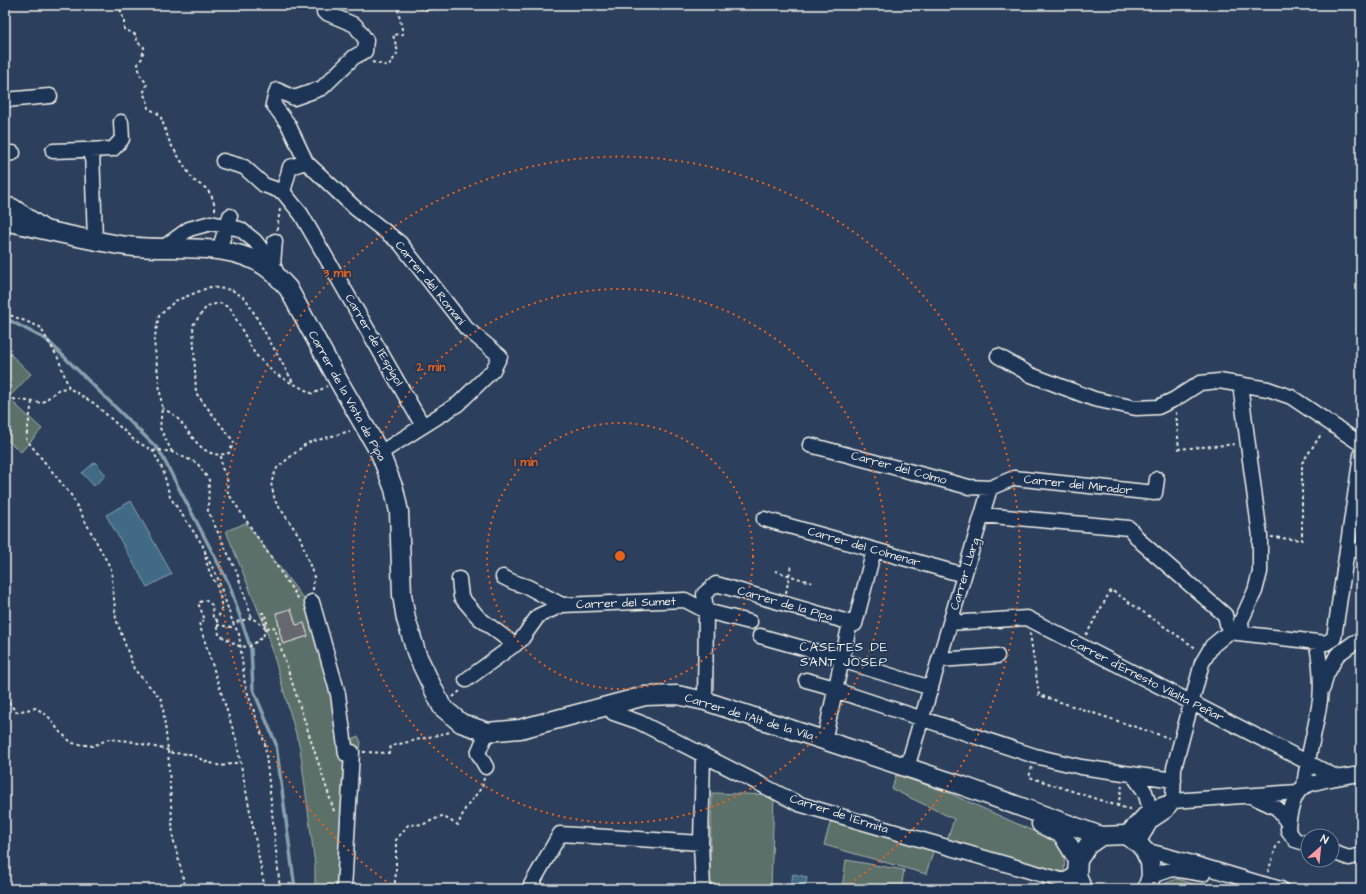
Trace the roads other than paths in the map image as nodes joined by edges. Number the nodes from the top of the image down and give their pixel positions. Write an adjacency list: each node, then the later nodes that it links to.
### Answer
1 (324, 12): 8 (street)
2 (50, 96): 3 (street)
3 (5, 100)
4 (121, 122): 5 (street)
5 (92, 150): 6 (street); 14 (street)
6 (53, 151)
7 (223, 162): 9 (street)
8 (306, 162): 9 (street); 21 (street, Carrer del Romaní)
9 (283, 192): 21 (street, Carrer de l'Espígol)
10 (5, 204): 13 (street)
11 (5, 221): 13 (main road, Carrer de la Vista de Pipa)
12 (224, 222): 16 (street, Carrer de la Vista de Pipa); 17 (street); 18 (street, Carrer de la Vista de Pipa)
13 (49, 231): 14 (main road, Carrer de la Vista de Pipa)
14 (95, 241): 16 (main road, Carrer de la Vista de Pipa)
15 (275, 241): 18 (street)
16 (164, 247): 17 (main road, Carrer de la Vista de Pipa)
17 (219, 250): 18 (main road, Carrer de la Vista de Pipa)
18 (275, 270): 24 (main road, Carrer de la Vista de Pipa)
19 (998, 356): 20 (street)
20 (1240, 384): 22 (street); 38 (street)
21 (423, 426): 24 (street)
22 (1361, 444)
23 (810, 445): 27 (street, Carrer del Colmo)
24 (380, 453): 60 (main road, Carrer de la Vista de Pipa)
25 (1361, 455): 32 (street)
26 (1157, 479): 27 (street, Carrer del Mirador)
27 (990, 488): 28 (street, Carrer Llarg)
28 (982, 515): 33 (street, Carrer Llarg); 40 (street)
29 (764, 519): 31 (street, Carrer del Colmenar)
30 (1361, 548): 32 (street)
31 (874, 550): 33 (street, Carrer del Colmenar); 42 (street)
32 (1347, 551): 45 (street)
33 (964, 575): 43 (street, Carrer Llarg)
34 (503, 577): 37 (street)
35 (459, 579): 49 (street)
36 (312, 602): 89 (street)
37 (562, 605): 39 (street, Carrer del Sumet); 49 (street, Carrer del Sumet)
38 (1246, 609): 40 (street); 44 (street)
39 (706, 610): 41 (street, Carrer del Sumet); 42 (street, Carrer de la Pipa); 58 (street)
40 (1225, 615): 44 (street)
41 (750, 622)
42 (852, 623): 51 (street)
43 (950, 623): 52 (street, Carrer Llarg); 59 (street, Carrer d'Ernesto Vilalta Peñar)
44 (1236, 632): 48 (street); 59 (street)
45 (1334, 633): 47 (street); 48 (street)
46 (760, 636): 51 (street)
47 (1358, 641): 57 (street)
48 (1316, 642): 57 (street)
49 (515, 644): 53 (street, Carrer del Sumet)
50 (997, 656): 52 (street)
51 (842, 659): 55 (street); 56 (street)
52 (939, 660): 55 (street, Carrer Llarg)
53 (466, 680)
54 (806, 680): 56 (street)
55 (931, 688): 62 (street, Carrer Llarg)
56 (835, 689): 62 (street); 64 (street)
57 (1320, 698): 66 (street)
58 (705, 702): 63 (main road, Carrer de l'Alt de la Vila); 64 (main road, Carrer de l'Alt de la Vila)
59 (1192, 702): 66 (street, Carrer d'Ernesto Vilalta Peñar); 72 (street)
60 (442, 707): 63 (main road, Carrer de l'Alt de la Vila)
61 (613, 713): 65 (street, Carrer de l'Ermita)
62 (922, 718): 68 (street, Carrer Llarg); 69 (street)
63 (487, 732): 67 (street)
64 (824, 741): 68 (main road, Carrer de l'Alt de la Vila)
65 (703, 756): 81 (street); 85 (street, Carrer de l'Ermita)
66 (1307, 762): 71 (street, Carrer d'Ernesto Vilalta Peñar); 74 (street)
67 (486, 767)
68 (907, 768): 73 (main road, Carrer de l'Alt de la Vila)
69 (1128, 774): 72 (street); 77 (street)
70 (1361, 774): 71 (street)
71 (1336, 777): 74 (street)
72 (1174, 780): 76 (street)
73 (964, 786): 79 (main road, Carrer de l'Alt de la Vila); 85 (main road, Carrer de l'Alt de la Vila)
74 (1301, 789): 75 (street); 78 (street)
75 (1250, 795): 76 (street); 78 (street)
76 (1173, 801): 77 (street); 82 (street)
77 (1147, 812): 82 (street)
78 (1289, 827): 80 (street)
79 (1102, 836): 82 (main road); 85 (main road)
80 (1300, 842)
81 (701, 843): 88 (street); 90 (street)
82 (1136, 843): 86 (street); 87 (main road)
83 (1340, 855): 84 (street)
84 (1361, 855)
85 (1079, 874)
86 (1250, 881): 87 (street); 91 (street)
87 (1149, 882)
88 (531, 885)
89 (344, 889)
90 (703, 889)
91 (1281, 889)

